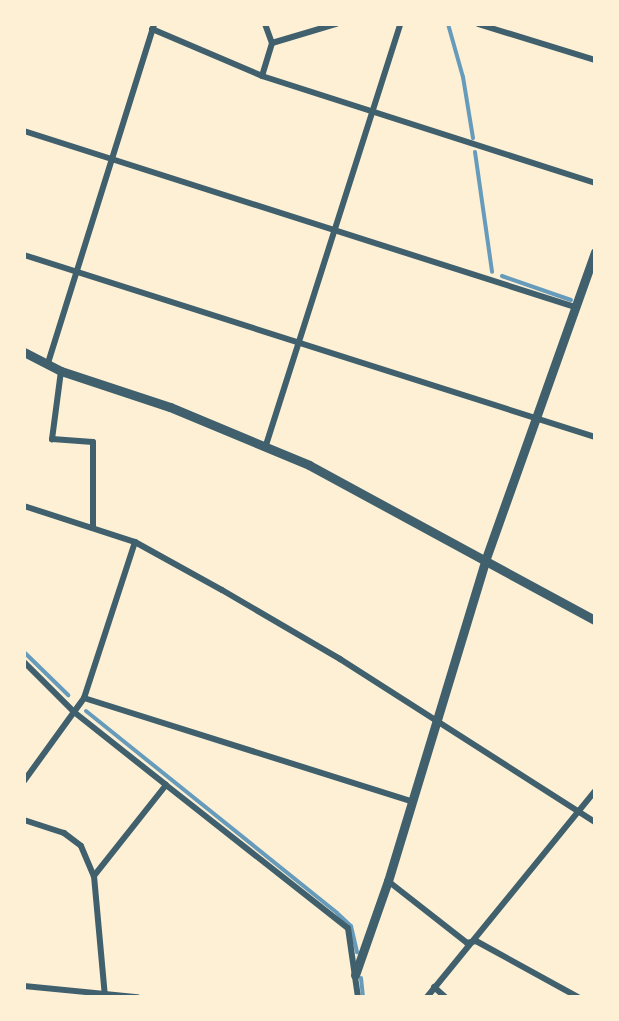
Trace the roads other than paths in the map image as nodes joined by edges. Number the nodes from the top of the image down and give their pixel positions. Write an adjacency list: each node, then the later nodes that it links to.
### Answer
1 (265, 24): 6 (street)
2 (336, 24): 6 (street)
3 (400, 24): 9 (street)
4 (478, 24): 7 (street)
5 (153, 26): 8 (street); 11 (street)
6 (272, 44): 8 (street)
7 (595, 60)
8 (262, 76): 9 (street)
9 (372, 112): 12 (street); 13 (street)
10 (24, 131): 11 (street)
11 (112, 159): 13 (street); 16 (street)
12 (595, 183)
13 (334, 229): 17 (street); 18 (street)
14 (595, 252): 17 (street)
15 (24, 255): 16 (street)
16 (77, 271): 18 (street); 20 (street)
17 (575, 307): 22 (street)
18 (298, 343): 22 (street); 24 (street)
19 (24, 352): 20 (street)
20 (48, 363): 21 (street)
21 (61, 371): 24 (street); 26 (street)
22 (536, 416): 23 (street); 28 (street)
23 (595, 437)
24 (266, 445): 28 (street)
25 (24, 506): 26 (street)
26 (93, 528): 27 (street)
27 (135, 542): 31 (street); 33 (street)
28 (485, 561): 29 (street); 33 (street)
29 (595, 620)
30 (24, 662): 32 (street)
31 (84, 698): 32 (street); 37 (street)
32 (74, 712): 34 (street); 35 (street)
33 (437, 721): 37 (street); 38 (street)
34 (24, 781)
35 (166, 785): 41 (street); 44 (street)
36 (595, 791): 38 (street)
37 (410, 801): 42 (street)
38 (579, 814): 40 (street); 43 (street)
39 (24, 820): 41 (street)
40 (595, 822)
41 (94, 876): 47 (street)
42 (388, 881): 43 (street); 44 (street)
43 (476, 941): 46 (street); 52 (street)
44 (355, 975): 49 (street)
45 (24, 986): 47 (street)
46 (434, 987): 50 (street); 51 (street)
47 (105, 995): 48 (street)
48 (137, 997)
49 (358, 997)
50 (427, 997)
51 (445, 997)
52 (578, 997)

